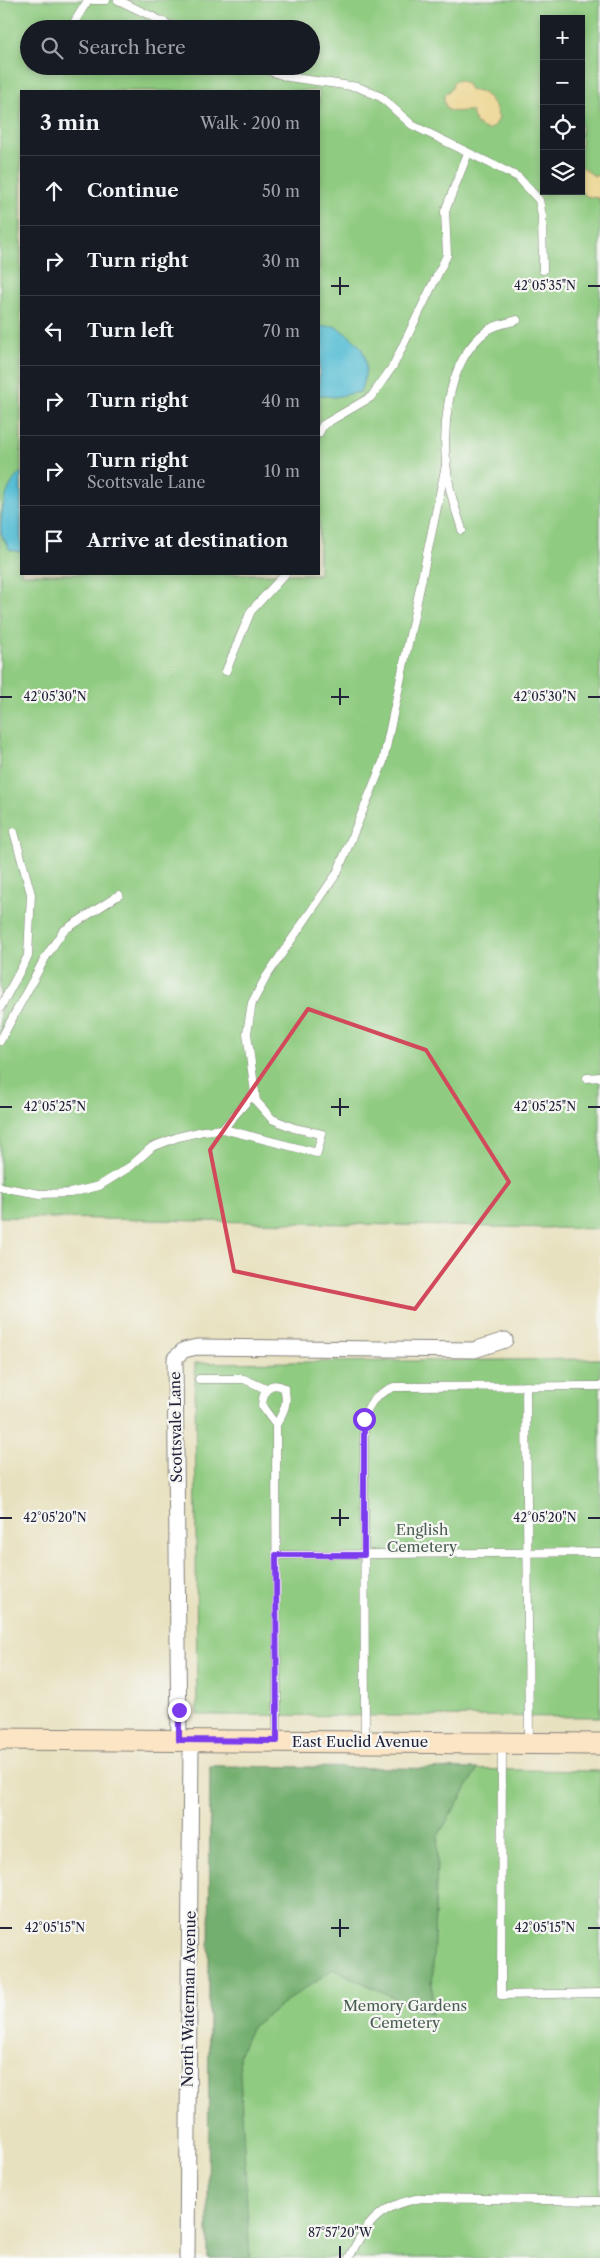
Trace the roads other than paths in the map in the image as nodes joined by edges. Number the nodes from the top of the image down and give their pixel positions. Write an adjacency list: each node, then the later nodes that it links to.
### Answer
1 (88, 0): 5 (lane)
2 (93, 0): 3 (lane)
3 (106, 0)
4 (118, 0): 6 (lane)
5 (76, 20)
6 (159, 20)
7 (282, 75): 8 (lane)
8 (468, 152): 9 (lane); 11 (lane)
9 (543, 270)
10 (517, 320): 12 (lane)
11 (320, 430)
12 (447, 460): 13 (lane); 22 (lane)
13 (462, 530)
14 (284, 575): 15 (lane)
15 (226, 671)
16 (14, 832): 18 (lane)
17 (119, 895): 19 (lane)
18 (0, 1008)
19 (0, 1041)
20 (600, 1077): 21 (lane)
21 (587, 1078)
22 (254, 1092): 23 (lane); 23 (lane)
23 (223, 1129): 24 (lane)
24 (0, 1187)
25 (505, 1340): 36 (street, Scottsvale Lane)
26 (200, 1379): 29 (lane)
27 (526, 1386): 28 (lane); 32 (lane); 34 (lane)
28 (600, 1386)
29 (266, 1389): 30 (lane); 30 (lane)
30 (276, 1425): 33 (lane)
31 (600, 1552): 32 (lane)
32 (528, 1553): 34 (lane); 40 (lane)
33 (276, 1555): 34 (lane); 37 (lane)
34 (364, 1555): 38 (lane)
35 (0, 1739): 36 (main road, East Euclid Avenue)
36 (185, 1740): 37 (main road, East Euclid Avenue); 44 (street, North Waterman Avenue)
37 (277, 1741): 38 (main road, East Euclid Avenue)
38 (366, 1742): 39 (main road, East Euclid Avenue)
39 (502, 1743): 40 (main road, East Euclid Avenue); 42 (lane)
40 (529, 1743): 41 (main road, East Euclid Avenue)
41 (600, 1744)
42 (600, 1993)
43 (600, 2201): 45 (lane)
44 (187, 2258)
45 (350, 2258)

